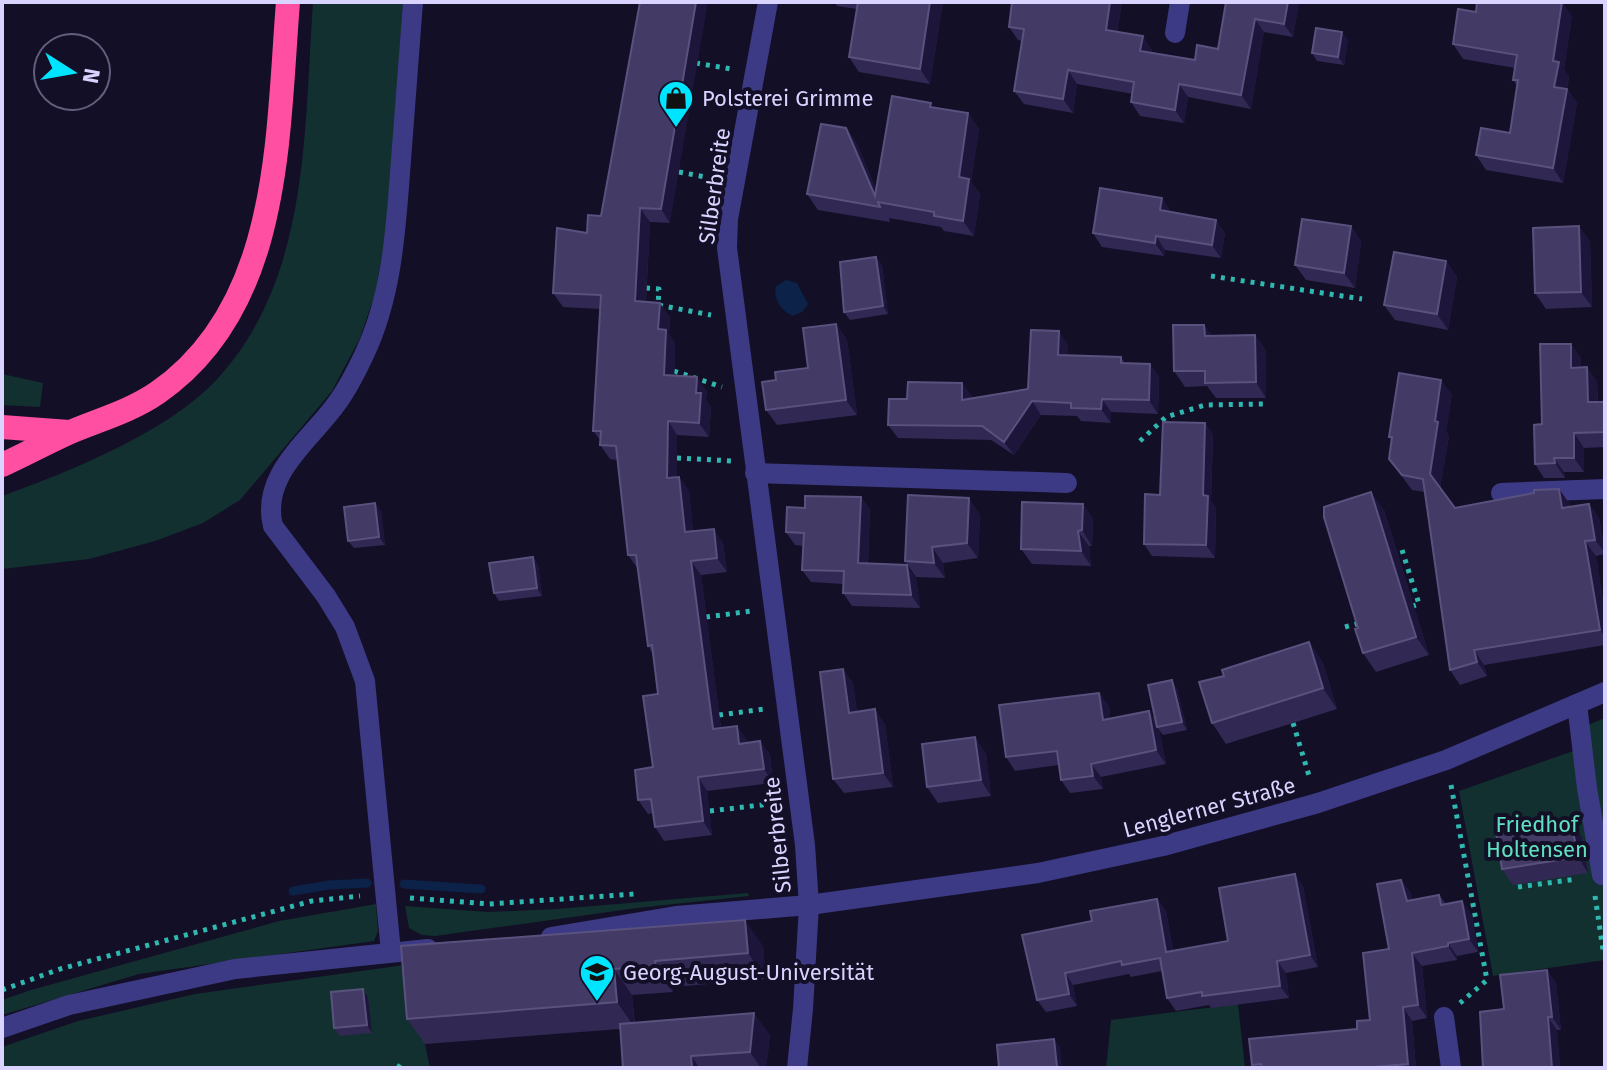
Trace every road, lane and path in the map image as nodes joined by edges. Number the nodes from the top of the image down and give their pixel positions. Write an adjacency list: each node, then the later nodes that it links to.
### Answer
1 (288, 2): 16 (highway)
2 (413, 2): 45 (street)
3 (768, 2): 7 (street, Silberbreite)
4 (1180, 2): 5 (street)
5 (1175, 33)
6 (696, 63): 7 (path)
7 (756, 73): 11 (street, Silberbreite)
8 (1211, 276): 10 (path)
9 (646, 288): 11 (path)
10 (1362, 299)
11 (736, 320): 13 (street, Silberbreite)
12 (674, 371): 13 (path)
13 (745, 395): 20 (street, Silberbreite)
14 (1265, 404): 17 (path)
15 (2, 427): 16 (highway)
16 (71, 432): 19 (highway)
17 (1140, 441)
18 (677, 458): 20 (path)
19 (2, 465)
20 (755, 468): 21 (street); 25 (street, Silberbreite)
21 (1067, 483)
22 (1605, 489): 23 (street)
23 (1501, 493)
24 (1402, 550): 26 (path)
25 (773, 608): 27 (path); 32 (street, Silberbreite)
26 (1404, 609)
27 (706, 617)
28 (1374, 618): 29 (path)
29 (1345, 627)
30 (1605, 692): 31 (street, Lenglerner Straße)
31 (1577, 704): 35 (street, Lenglerner Straße); 39 (street)
32 (786, 706): 33 (path); 36 (street, Silberbreite)
33 (719, 715)
34 (1293, 723): 37 (path)
35 (1446, 760): 37 (street, Lenglerner Straße); 46 (path)
36 (799, 800): 38 (path); 41 (street, Silberbreite)
37 (1318, 803): 41 (street, Lenglerner Straße)
38 (710, 811)
39 (1597, 876): 40 (path); 44 (path)
40 (1518, 887)
41 (809, 905): 42 (street, Lenglerner Straße); 48 (street, Silberbreite)
42 (530, 939)
43 (443, 947): 45 (street)
44 (1603, 950)
45 (391, 952): 47 (street)
46 (1444, 1017): 49 (street)
47 (2, 1028)
48 (797, 1068)
49 (1451, 1068)

